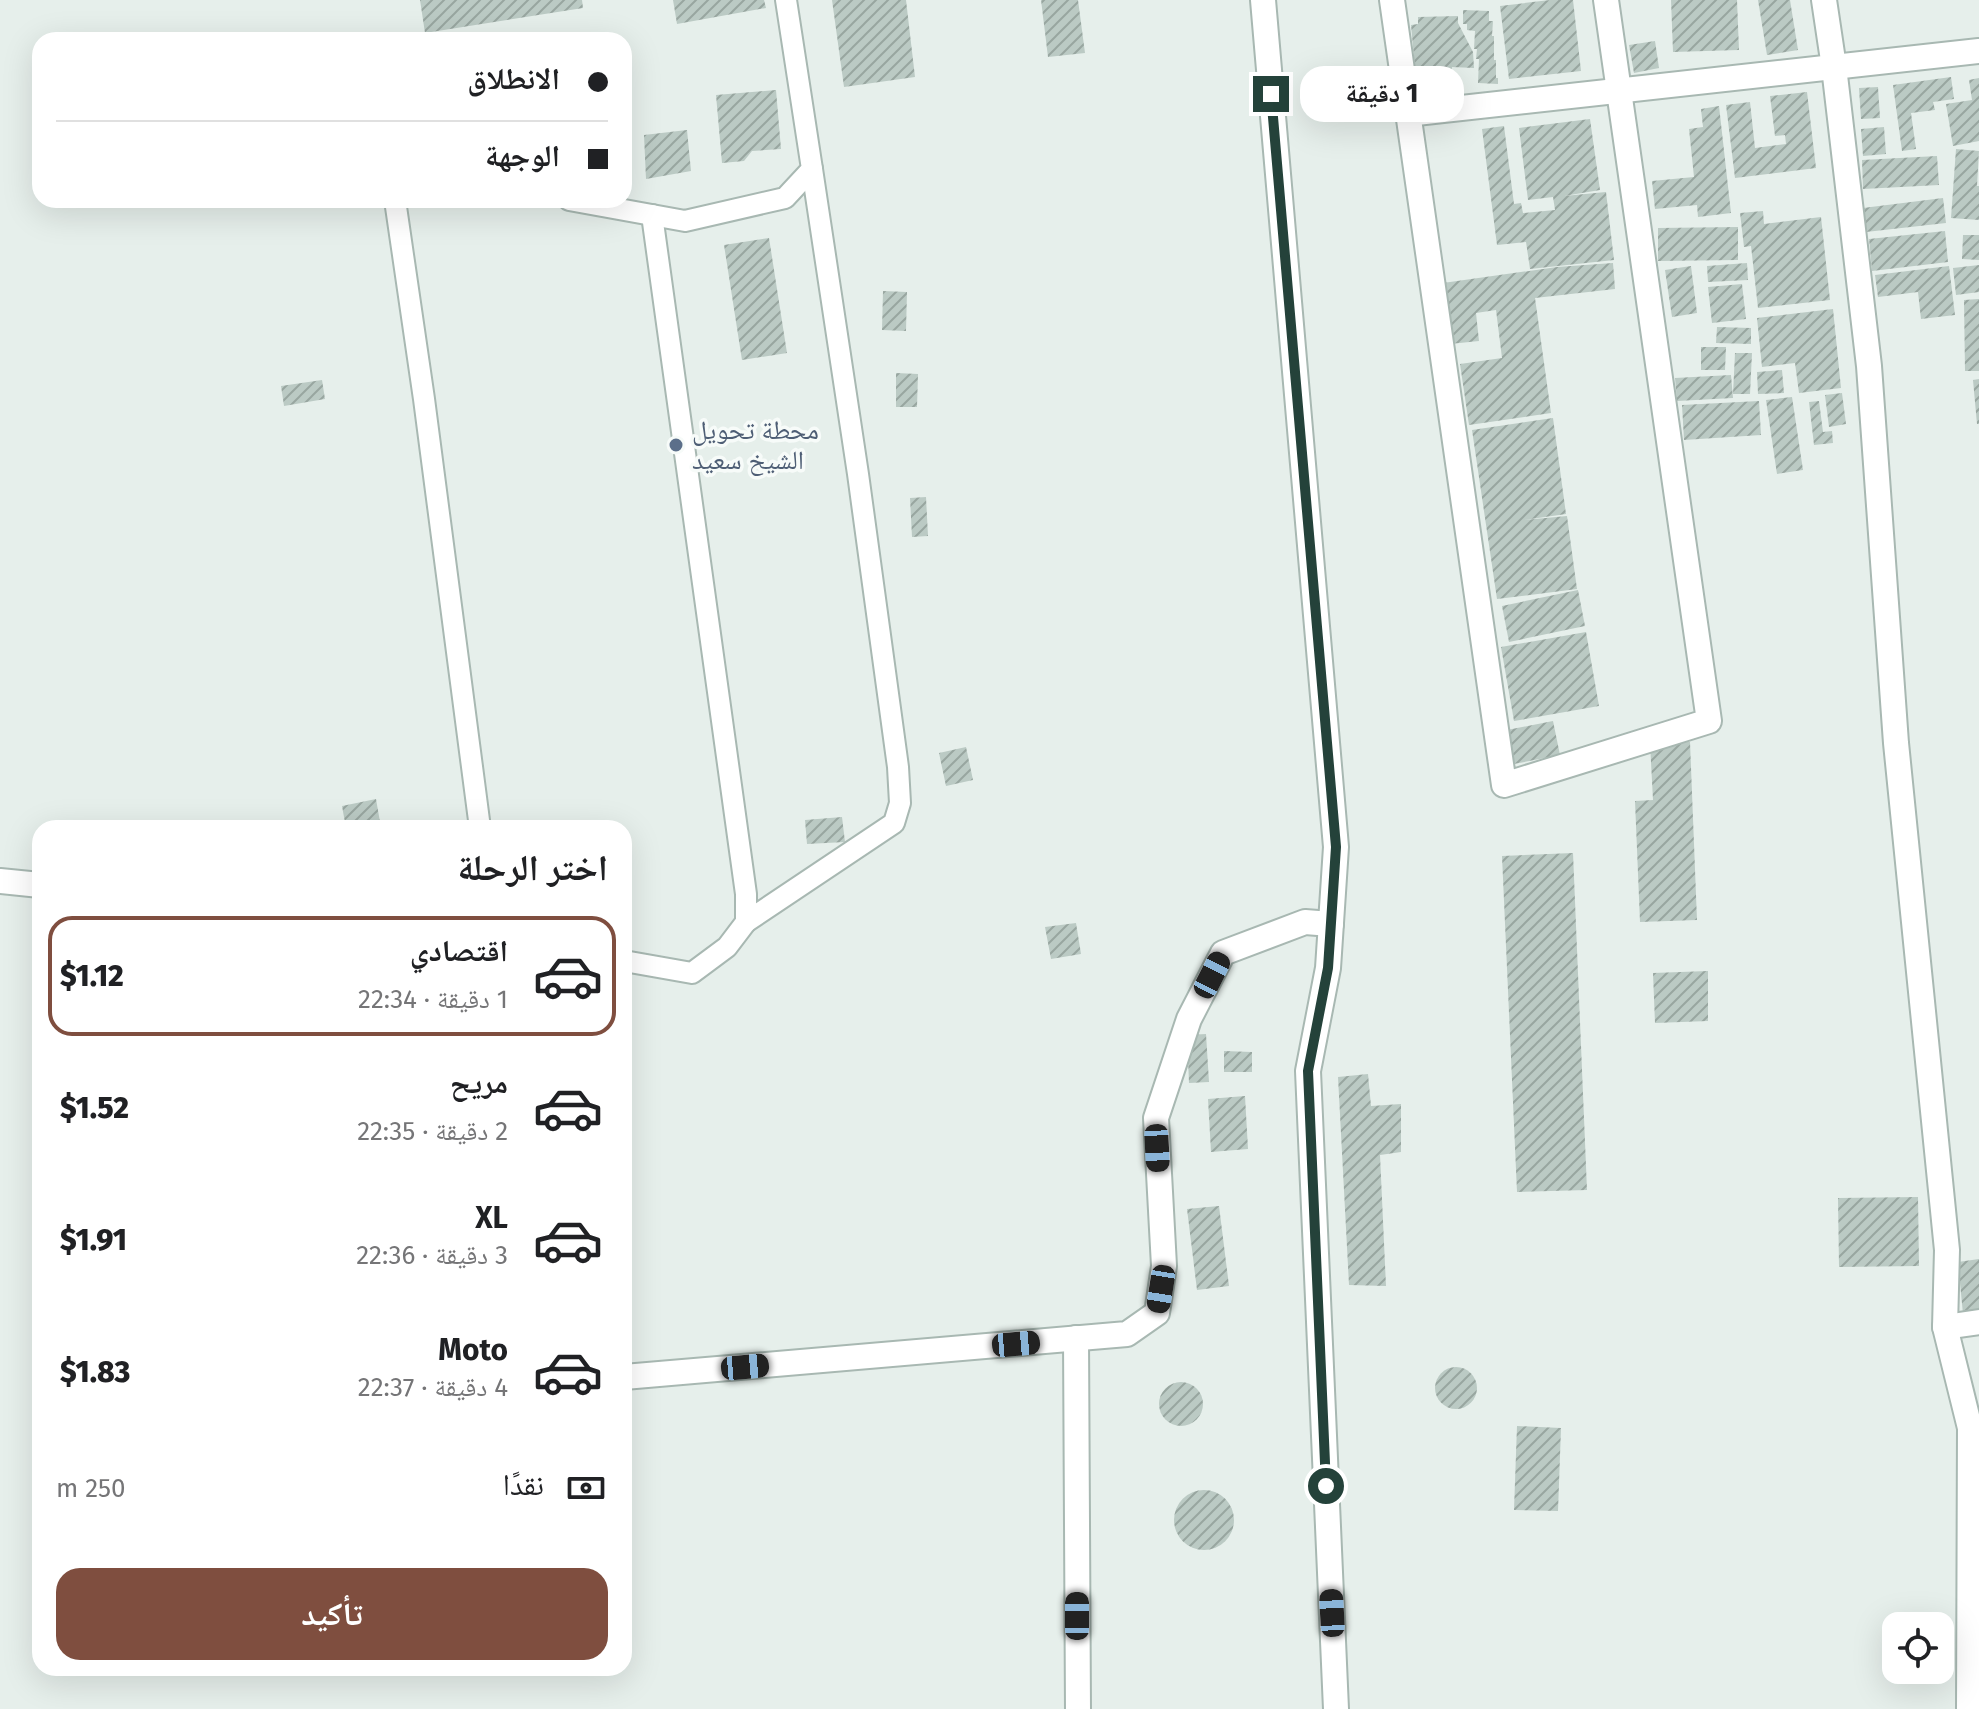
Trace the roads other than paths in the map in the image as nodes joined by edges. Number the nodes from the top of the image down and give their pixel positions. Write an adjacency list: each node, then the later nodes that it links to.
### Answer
1 (786, 0): 10 (lane)
2 (1263, 0): 18 (street)
3 (1392, 0): 9 (street)
4 (1606, 0): 8 (street)
5 (1824, 0): 7 (street)
6 (1979, 51): 7 (street)
7 (1834, 67): 8 (street); 21 (street)
8 (1618, 90): 9 (street); 9 (street)
9 (1407, 114)
10 (812, 169): 13 (lane); 17 (lane)
11 (396, 208): 14 (lane)
12 (613, 208): 13 (lane)
13 (652, 215): 17 (lane)
14 (479, 820)
15 (0, 881): 16 (street)
16 (32, 884)
17 (746, 922): 19 (lane)
18 (1331, 924): 22 (street); 25 (street)
19 (632, 962)
20 (1979, 1322): 21 (street)
21 (1945, 1327): 26 (street)
22 (1076, 1338): 23 (street); 24 (street)
23 (632, 1376)
24 (1078, 1709)
25 (1336, 1709)
26 (1969, 1709)

